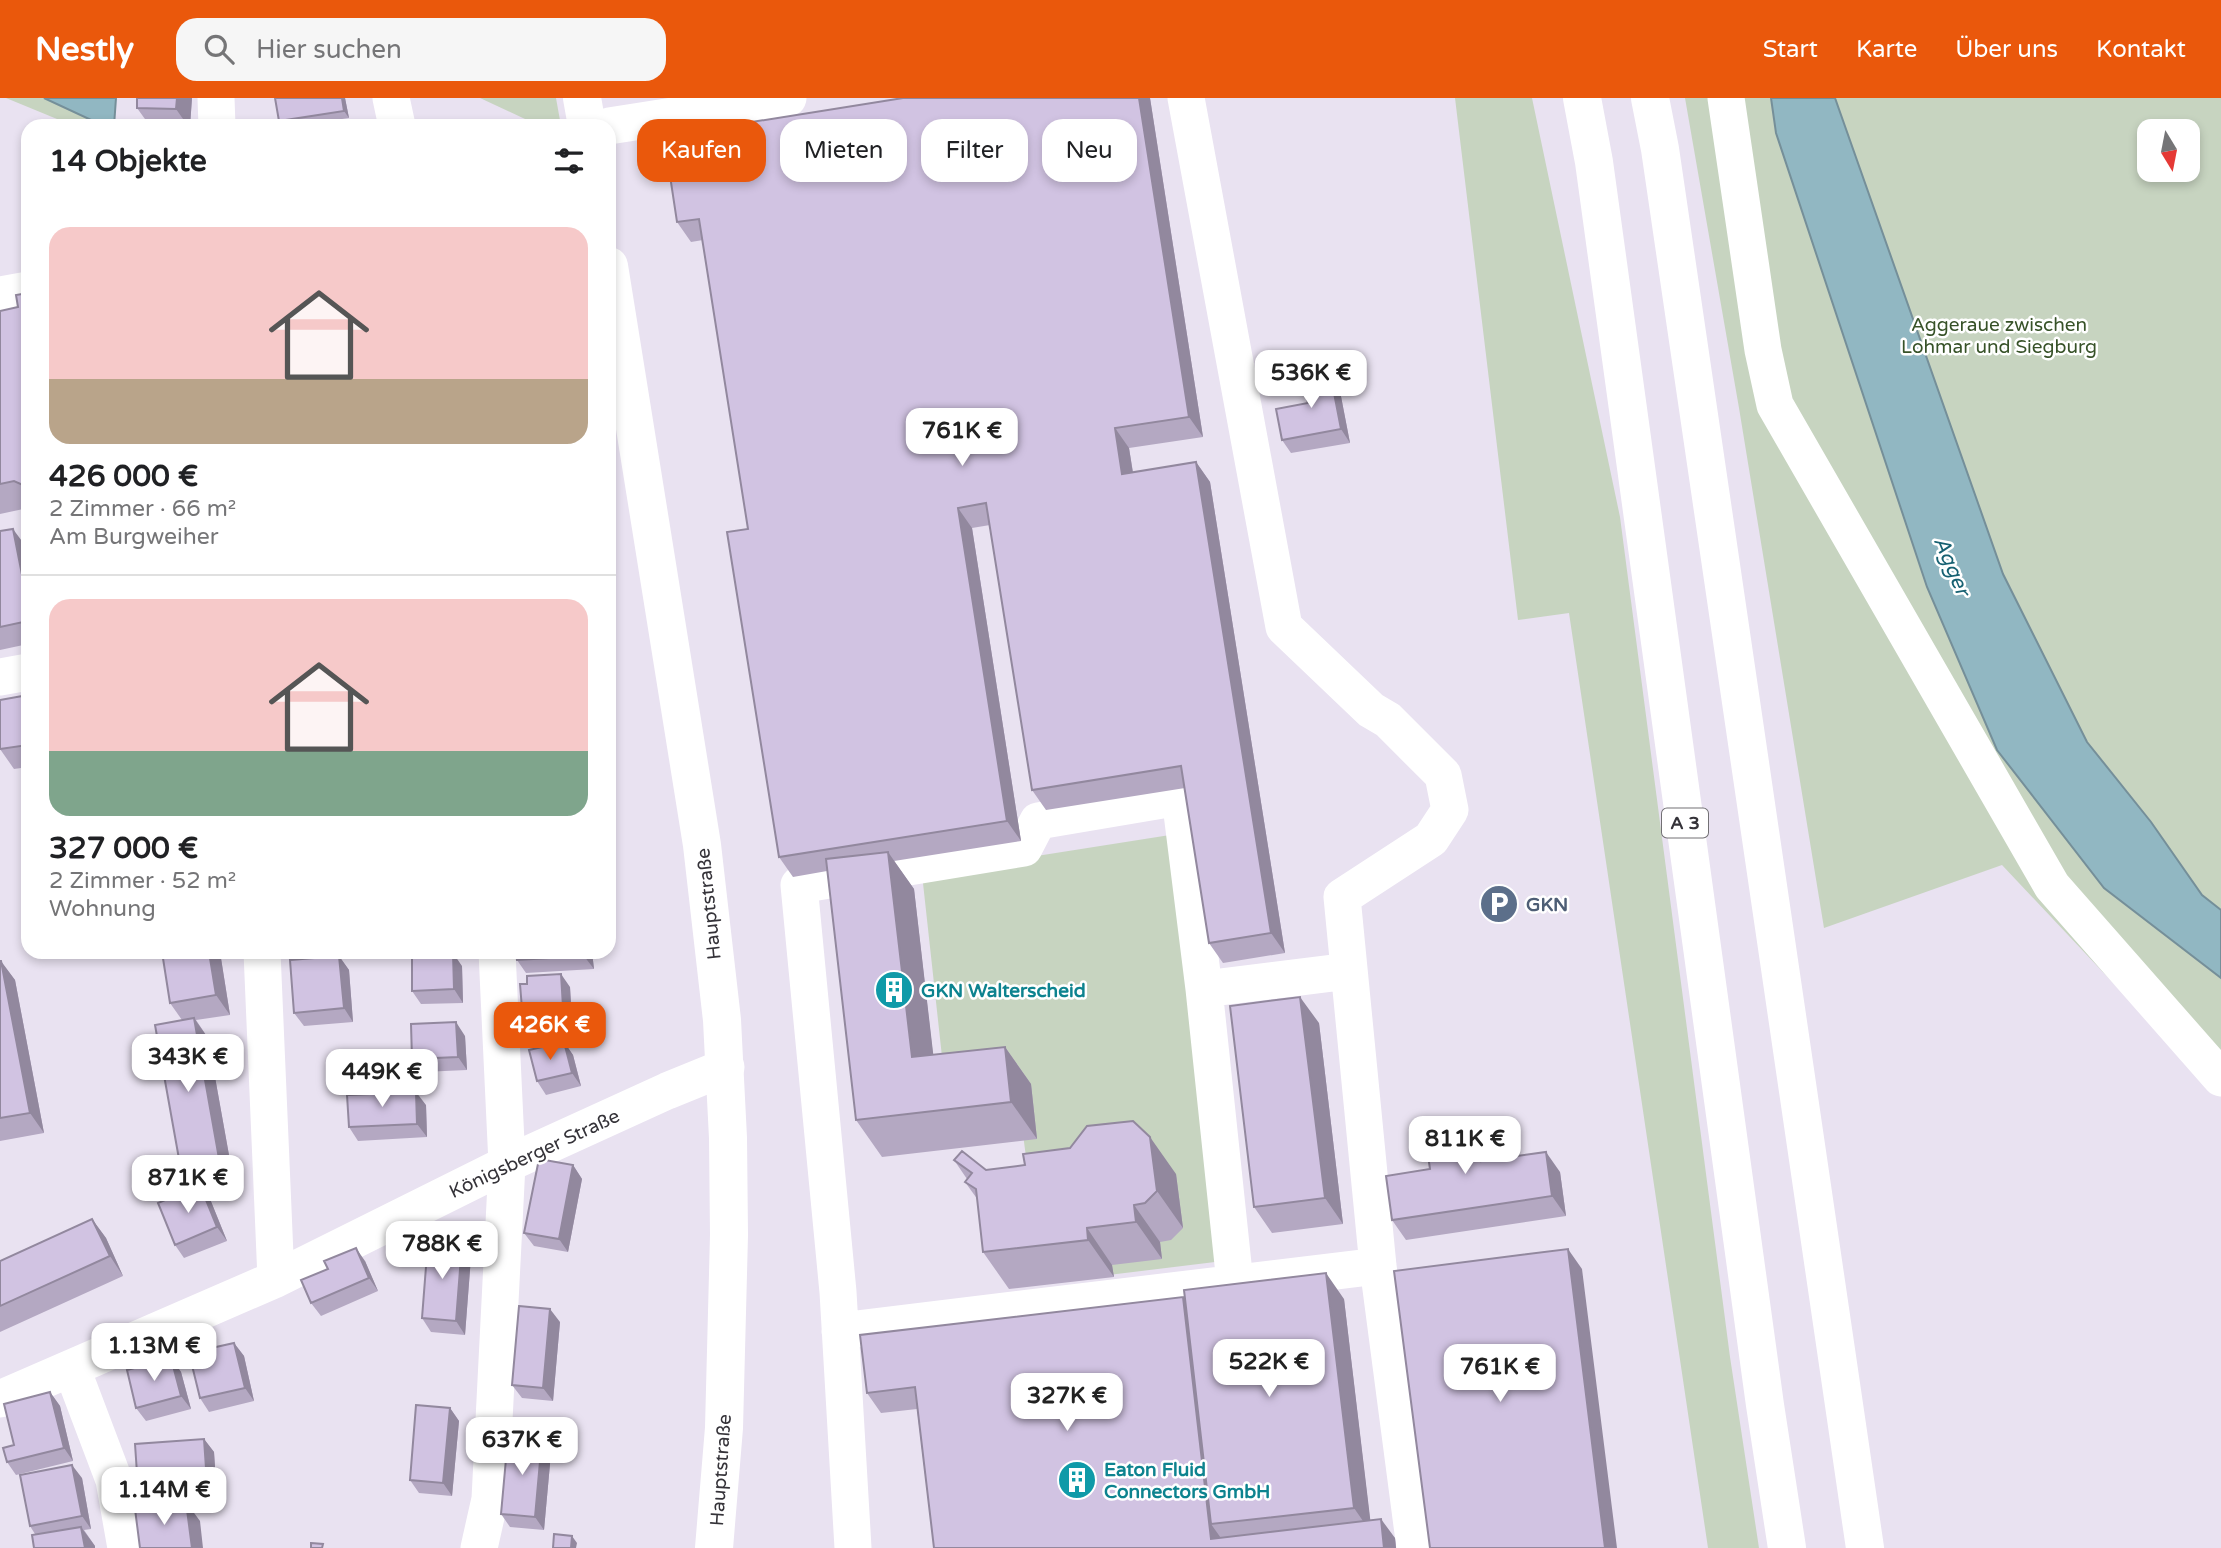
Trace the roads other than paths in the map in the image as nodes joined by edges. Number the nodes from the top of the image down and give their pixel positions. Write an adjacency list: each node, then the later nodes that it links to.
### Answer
1 (216, 98): 10 (street)
2 (391, 98): 11 (street)
3 (582, 98): 12 (main road)
4 (788, 98): 9 (street)
5 (1186, 98): 21 (street)
6 (1582, 98): 37 (main road, A 3)
7 (1650, 98): 38 (main road)
8 (1726, 98): 24 (street)
9 (652, 108): 13 (street)
10 (217, 119)
11 (396, 119)
12 (586, 119)
13 (616, 123)
14 (21, 291): 15 (street)
15 (0, 295)
16 (616, 310): 23 (main road, Hauptstraße)
17 (21, 673): 18 (street)
18 (0, 677)
19 (262, 959): 27 (street)
20 (497, 959): 25 (street)
21 (1349, 971): 22 (street); 26 (street)
22 (1203, 989): 28 (street); 29 (street)
23 (726, 1067): 25 (street, Königsberger Straße); 34 (main road, Hauptstraße)
24 (2221, 1079)
25 (507, 1164): 27 (street, Königsberger Straße); 33 (street)
26 (1378, 1266): 28 (street); 36 (street)
27 (276, 1279): 30 (street, Königsberger Straße)
28 (1235, 1283): 29 (street)
29 (840, 1331): 35 (street)
30 (72, 1369): 31 (street, Königsberger Straße); 32 (street)
31 (0, 1399)
32 (126, 1548)
33 (479, 1548)
34 (714, 1548)
35 (853, 1548)
36 (1415, 1548)
37 (1787, 1548)
38 (1865, 1548)

